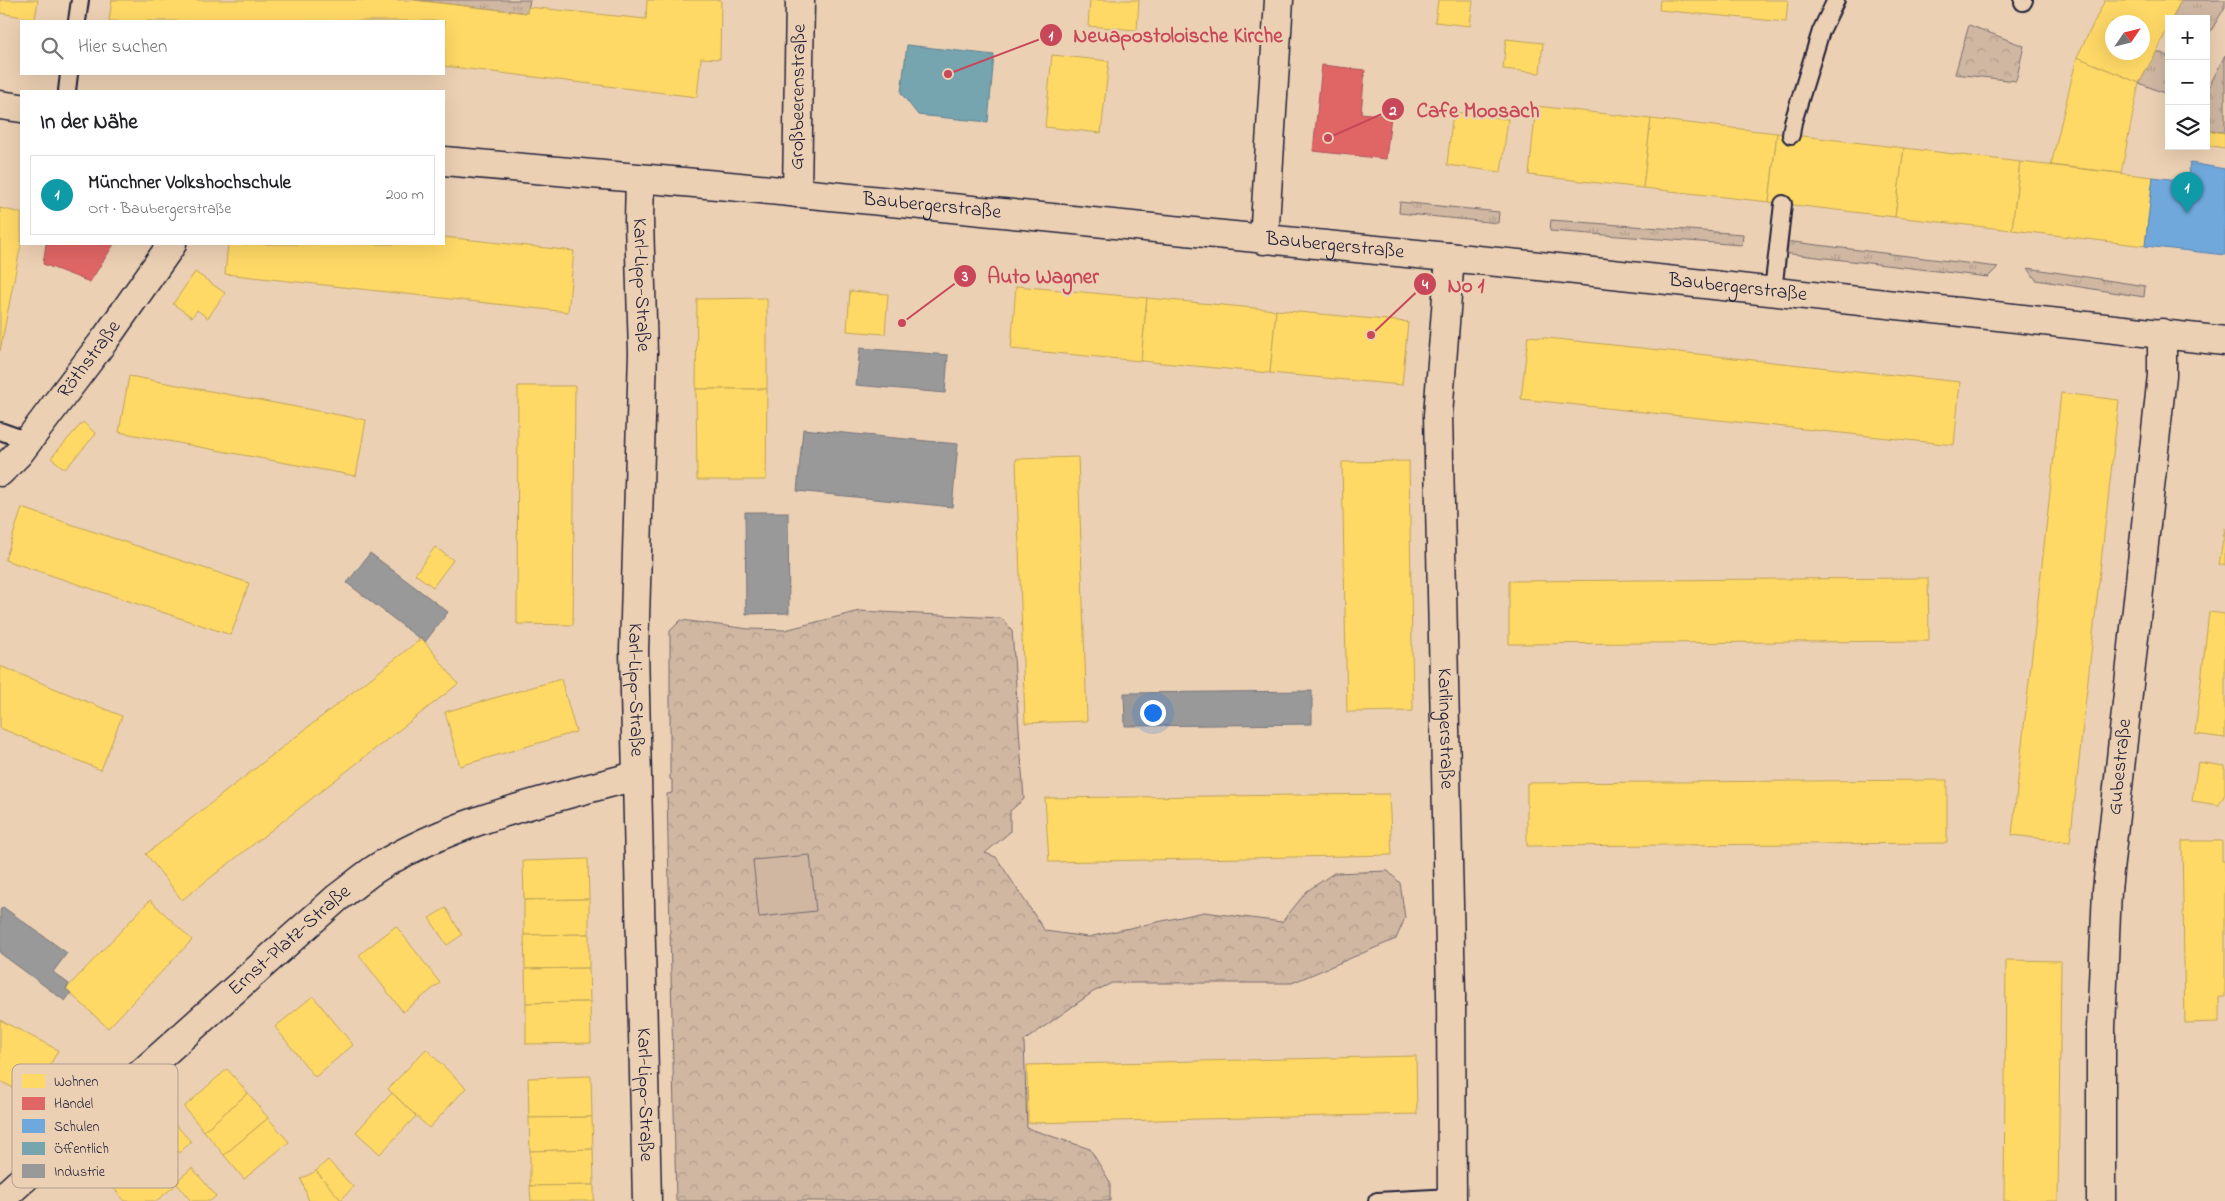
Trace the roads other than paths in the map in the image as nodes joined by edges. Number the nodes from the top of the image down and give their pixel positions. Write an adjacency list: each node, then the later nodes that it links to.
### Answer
1 (80, 0): 5 (lane)
2 (800, 0): 13 (street, Großbeerenstraße)
3 (1279, 0): 15 (street)
4 (1836, 0): 10 (lane)
5 (77, 20)
6 (69, 75): 7 (lane)
7 (67, 90)
8 (0, 104): 9 (street)
9 (20, 108)
10 (1791, 135)
11 (445, 160): 12 (street, Baubergerstraße)
12 (640, 179): 13 (street, Baubergerstraße); 24 (street, Karl-Lipp-Straße)
13 (797, 193): 15 (street, Baubergerstraße)
14 (1783, 204): 18 (lane)
15 (1264, 240): 17 (street, Baubergerstraße)
16 (171, 245): 22 (street, Röthstraße)
17 (1450, 257): 18 (street, Baubergerstraße); 27 (street, Karlingerstraße)
18 (1773, 291): 19 (street, Baubergerstraße)
19 (2162, 333): 20 (street, Baubergerstraße); 31 (street, Gubestraße)
20 (2225, 341)
21 (0, 431): 22 (lane)
22 (28, 441): 23 (street, Röthstraße)
23 (0, 472)
24 (636, 776): 25 (street, Ernst-Platz-Straße); 29 (street, Karl-Lipp-Straße)
25 (151, 1064)
26 (13, 1188): 28 (street, Ernst-Platz-Straße)
27 (1452, 1199): 30 (lane)
28 (0, 1200)
29 (647, 1201)
30 (1377, 1201)
31 (2101, 1201)

